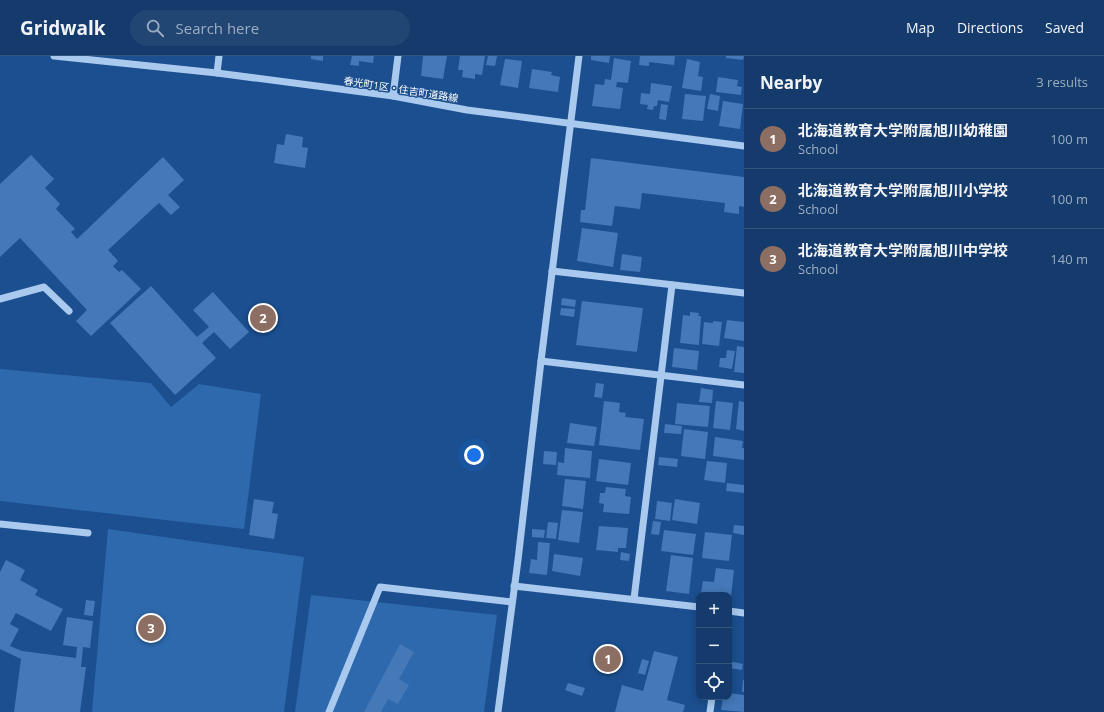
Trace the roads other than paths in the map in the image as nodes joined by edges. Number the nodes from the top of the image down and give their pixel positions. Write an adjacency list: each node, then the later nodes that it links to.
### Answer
1 (54, 56): 5 (street, 春光町1区・住吉町道路線)
2 (219, 56): 5 (street)
3 (398, 56): 6 (street)
4 (579, 56): 7 (street)
5 (217, 73): 6 (street, 春光町1区・住吉町道路線)
6 (393, 96): 7 (street, 春光町1区・住吉町道路線)
7 (571, 124): 8 (street, 春光町1区・住吉町道路線); 9 (street)
8 (744, 146)
9 (552, 271): 10 (street); 14 (street)
10 (672, 285): 11 (street); 15 (street)
11 (744, 293)
12 (0, 299): 13 (street)
13 (69, 312)
14 (541, 361): 15 (street); 19 (street)
15 (662, 376): 16 (street); 20 (street)
16 (744, 385)
17 (0, 524): 18 (street)
18 (88, 533)
19 (514, 586): 20 (street); 21 (street)
20 (634, 599): 22 (street)
21 (512, 602): 26 (street); 27 (street)
22 (696, 607)
23 (732, 611): 24 (street)
24 (744, 613)
25 (712, 700): 28 (street)
26 (329, 712)
27 (498, 712)
28 (710, 712)

